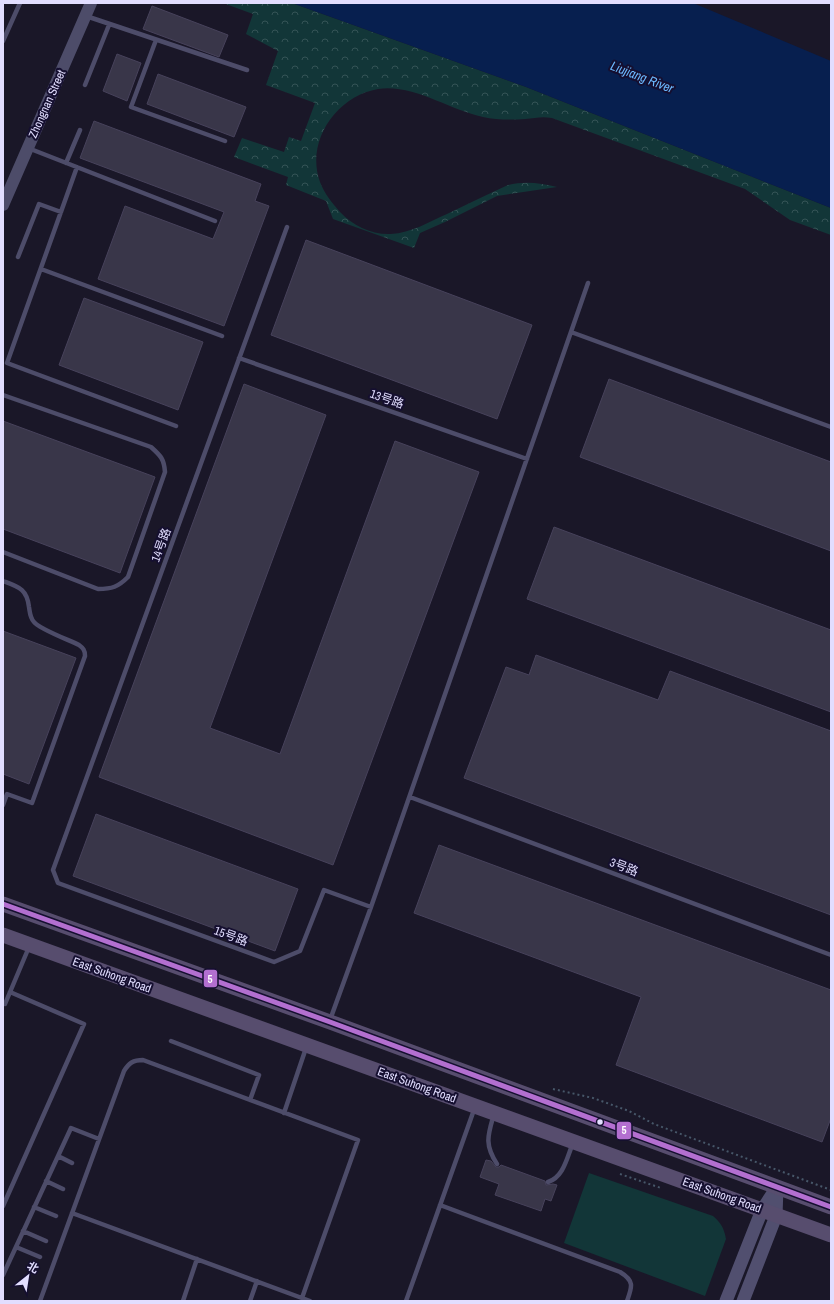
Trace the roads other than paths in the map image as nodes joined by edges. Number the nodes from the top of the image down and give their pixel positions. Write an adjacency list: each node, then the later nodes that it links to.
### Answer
1 (20, 3): 5 (lane)
2 (91, 3): 3 (street, Zhongnan Street)
3 (86, 16): 4 (lane); 11 (street, Zhongnan Street)
4 (109, 25): 6 (lane); 8 (lane)
5 (3, 40)
6 (156, 40): 7 (lane); 10 (lane)
7 (247, 70)
8 (85, 84)
9 (80, 130): 12 (lane)
10 (225, 141)
11 (28, 148): 12 (lane); 14 (street, Zhongnan Street)
12 (66, 163): 13 (lane)
13 (77, 168): 15 (lane); 16 (lane)
14 (3, 205)
15 (61, 212): 18 (lane); 19 (lane)
16 (216, 221)
17 (287, 227): 23 (lane, 14号路)
18 (18, 257)
19 (41, 269): 22 (lane); 25 (lane)
20 (588, 283): 21 (lane)
21 (571, 332): 26 (lane); 27 (lane)
22 (222, 336)
23 (239, 358): 27 (lane, 13号路); 32 (lane, 14号路)
24 (3, 395): 28 (lane)
25 (176, 426)
26 (831, 427)
27 (527, 459): 30 (lane)
28 (3, 552)
29 (3, 581): 31 (lane)
30 (410, 797): 34 (lane); 37 (lane, 3号路)
31 (3, 805)
32 (53, 870): 34 (lane, 15号路)
33 (3, 904): 40 (main road)
34 (371, 907): 40 (lane)
35 (3, 935): 36 (main road, East Suhong Road)
36 (30, 945): 38 (lane); 42 (main road, East Suhong Road)
37 (831, 955)
38 (10, 992): 39 (lane); 57 (lane)
39 (3, 1003)
40 (330, 1022): 54 (main road)
41 (171, 1041): 43 (lane)
42 (307, 1045): 44 (main road, East Suhong Road); 45 (lane)
43 (250, 1100): 45 (lane); 47 (lane)
44 (476, 1106): 46 (main road, East Suhong Road); 56 (lane)
45 (284, 1113): 72 (lane)
46 (495, 1113): 48 (main road, East Suhong Road); 51 (lane)
47 (99, 1139): 49 (lane); 61 (lane)
48 (573, 1141): 53 (lane); 60 (main road, East Suhong Road)
49 (58, 1156): 50 (lane); 52 (lane)
50 (72, 1163)
51 (498, 1164)
52 (46, 1181): 55 (lane); 58 (lane)
53 (548, 1182)
54 (777, 1187): 59 (main road); 60 (main road); 63 (main road)
55 (63, 1189)
56 (440, 1205): 77 (lane); 78 (lane)
57 (3, 1206)
58 (34, 1207): 62 (lane); 64 (lane)
59 (831, 1207)
60 (762, 1210): 63 (main road, East Suhong Road); 79 (main road)
61 (72, 1214): 69 (lane); 73 (lane)
62 (56, 1216)
63 (776, 1216): 65 (main road, East Suhong Road); 80 (main road)
64 (23, 1231): 66 (lane); 67 (lane)
65 (831, 1235)
66 (46, 1241)
67 (16, 1246): 68 (lane); 70 (lane)
68 (40, 1257)
69 (197, 1259): 71 (lane); 74 (lane)
70 (3, 1275)
71 (257, 1281): 72 (lane); 75 (lane)
72 (302, 1298): 76 (lane)
73 (40, 1301)
74 (183, 1301)
75 (250, 1301)
76 (310, 1301)
77 (406, 1301)
78 (627, 1301)
79 (726, 1301)
80 (742, 1301)

